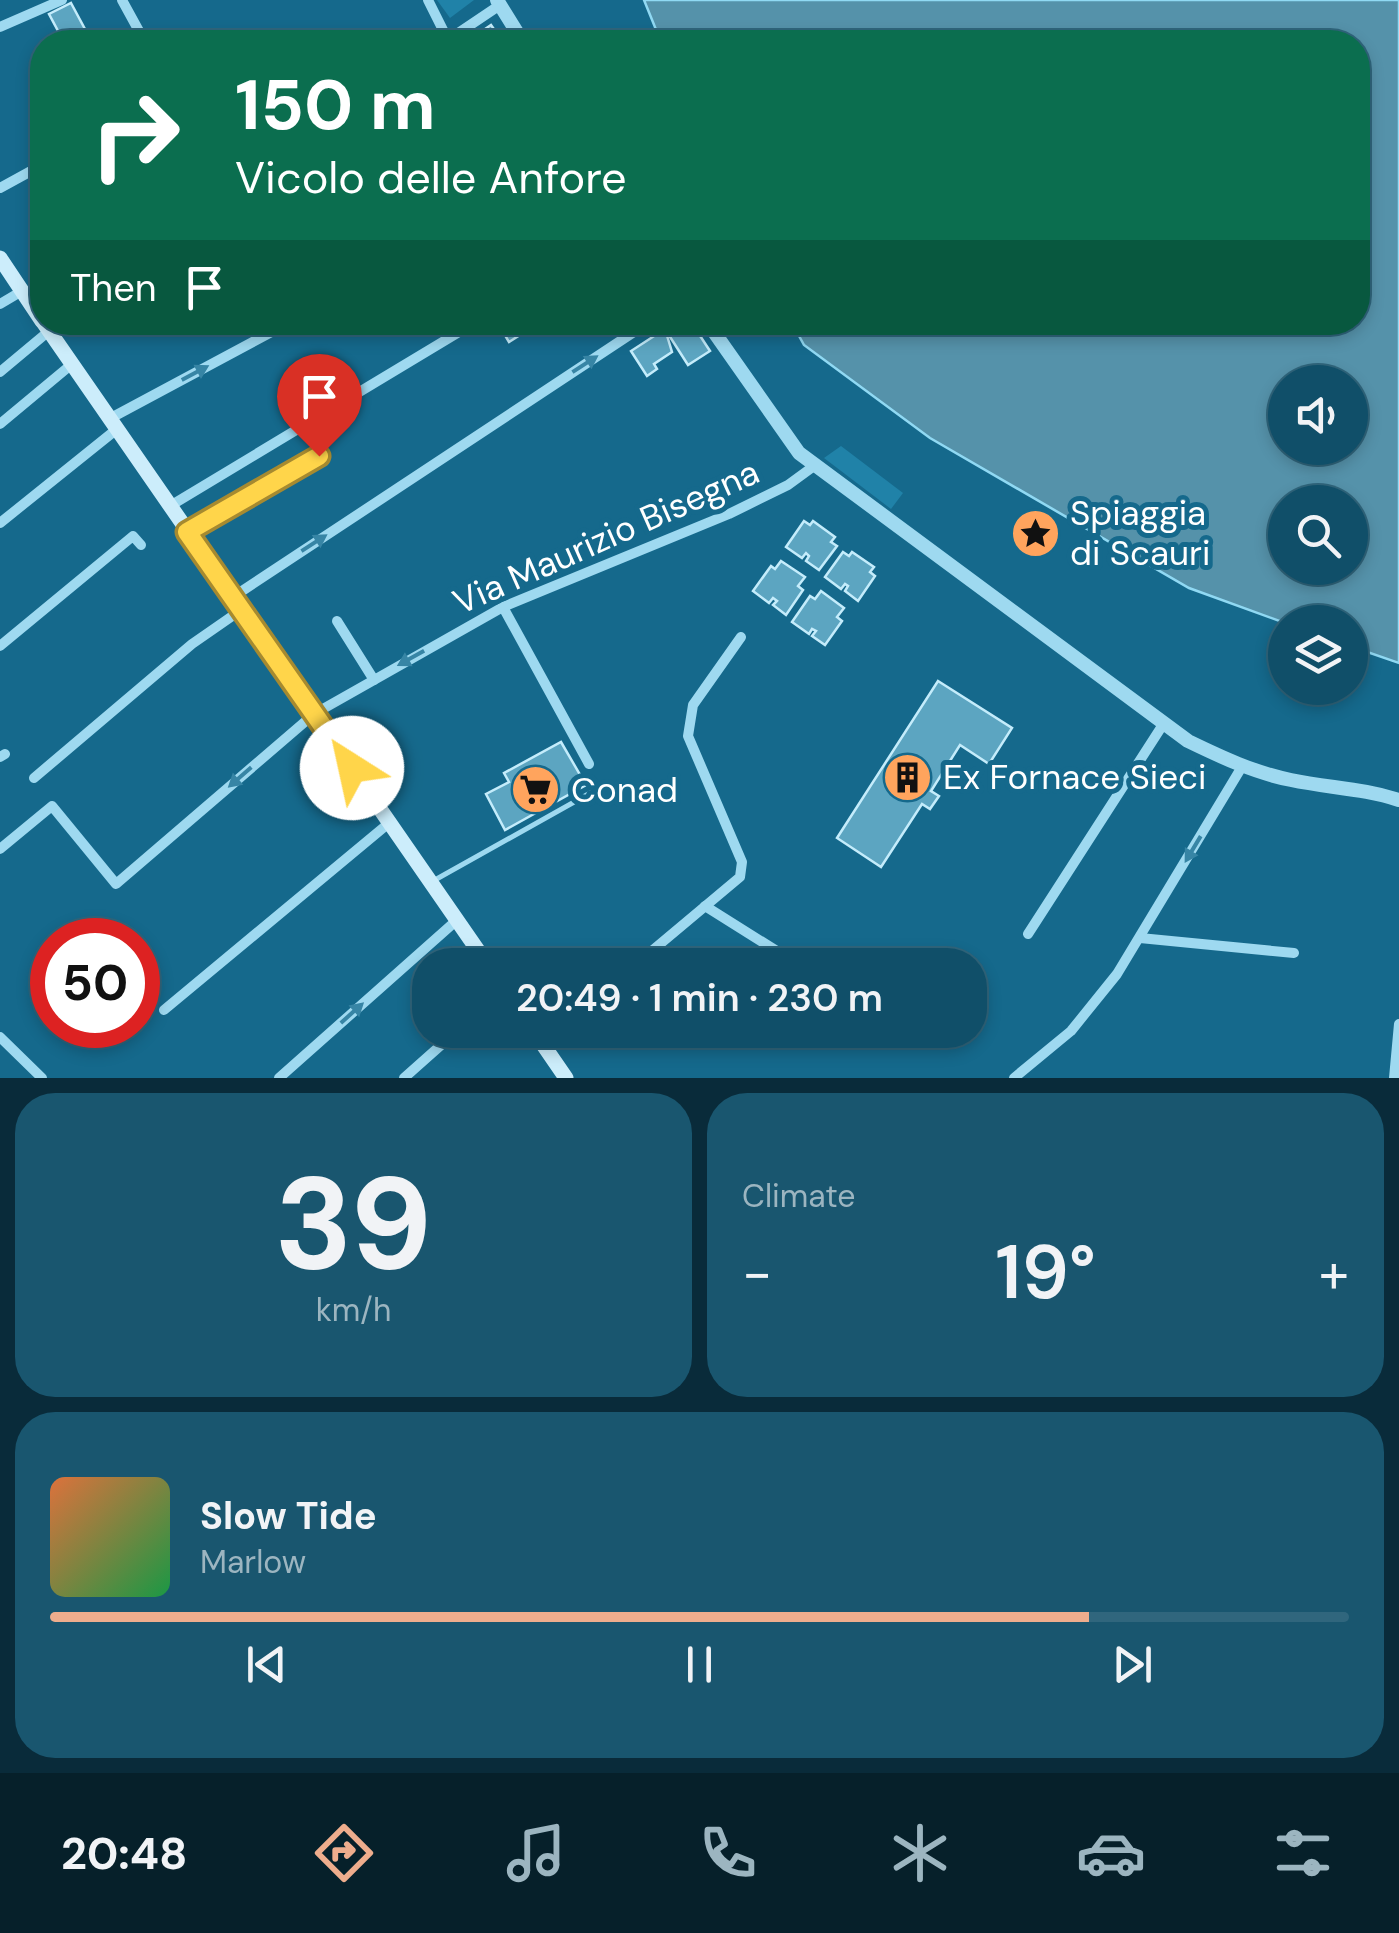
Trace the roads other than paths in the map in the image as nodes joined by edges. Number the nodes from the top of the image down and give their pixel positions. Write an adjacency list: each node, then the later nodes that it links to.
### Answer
1 (62, 0): 5 (street)
2 (122, 0): 6 (street)
3 (428, 0): 7 (street)
4 (498, 2): 8 (street); 9 (street)
5 (0, 28)
6 (139, 30)
7 (442, 30)
8 (461, 30)
9 (516, 30)
10 (30, 172): 11 (street)
11 (0, 188)
12 (0, 258): 13 (main road)
13 (22, 291): 14 (main road); 15 (street)
14 (30, 303)
15 (0, 304)
16 (33, 335): 23 (street)
17 (52, 335): 22 (main road)
18 (267, 335): 25 (street, one-way to 18)
19 (454, 335): 28 (street)
20 (630, 335): 32 (street, one-way to 20)
21 (716, 335): 27 (street)
22 (72, 364): 24 (street); 25 (main road)
23 (0, 372)
24 (0, 424)
25 (113, 424): 28 (main road); 29 (street)
26 (319, 456): 30 (street)
27 (814, 466): 33 (street, Via Maurizio Bisegna); 39 (street)
28 (170, 506): 30 (main road)
29 (0, 523)
30 (187, 532): 32 (main road)
31 (141, 545): 36 (street)
32 (237, 603): 38 (main road); 42 (street)
33 (503, 607): 37 (street, Via Maurizio Bisegna, one-way to 37); 40 (street)
34 (337, 621): 37 (street)
35 (741, 637): 48 (street)
36 (0, 646)
37 (374, 680): 38 (street, Via Maurizio Bisegna)
38 (314, 714): 45 (main road); 46 (street, Via Maurizio Bisegna, one-way to 46)
39 (1164, 723): 41 (street); 50 (street)
40 (588, 764)
41 (1242, 766): 44 (street); 51 (street, one-way to 51)
42 (34, 778)
43 (592, 792): 47 (lane)
44 (1399, 800)
45 (389, 823): 47 (main road); 56 (street)
46 (0, 850)
47 (430, 882): 49 (main road)
48 (705, 906): 53 (street); 54 (street)
49 (456, 920): 52 (main road); 62 (street, one-way to 49)
50 (1028, 934)
51 (1140, 938): 55 (street); 65 (street)
52 (476, 948)
53 (654, 948)
54 (772, 948)
55 (1294, 953)
56 (164, 1010)
57 (1399, 1024): 66 (street)
58 (0, 1037): 61 (street)
59 (438, 1048): 63 (street)
60 (545, 1048): 64 (main road)
61 (42, 1078)
62 (280, 1078)
63 (404, 1078)
64 (566, 1078)
65 (1014, 1078)
66 (1394, 1078)

